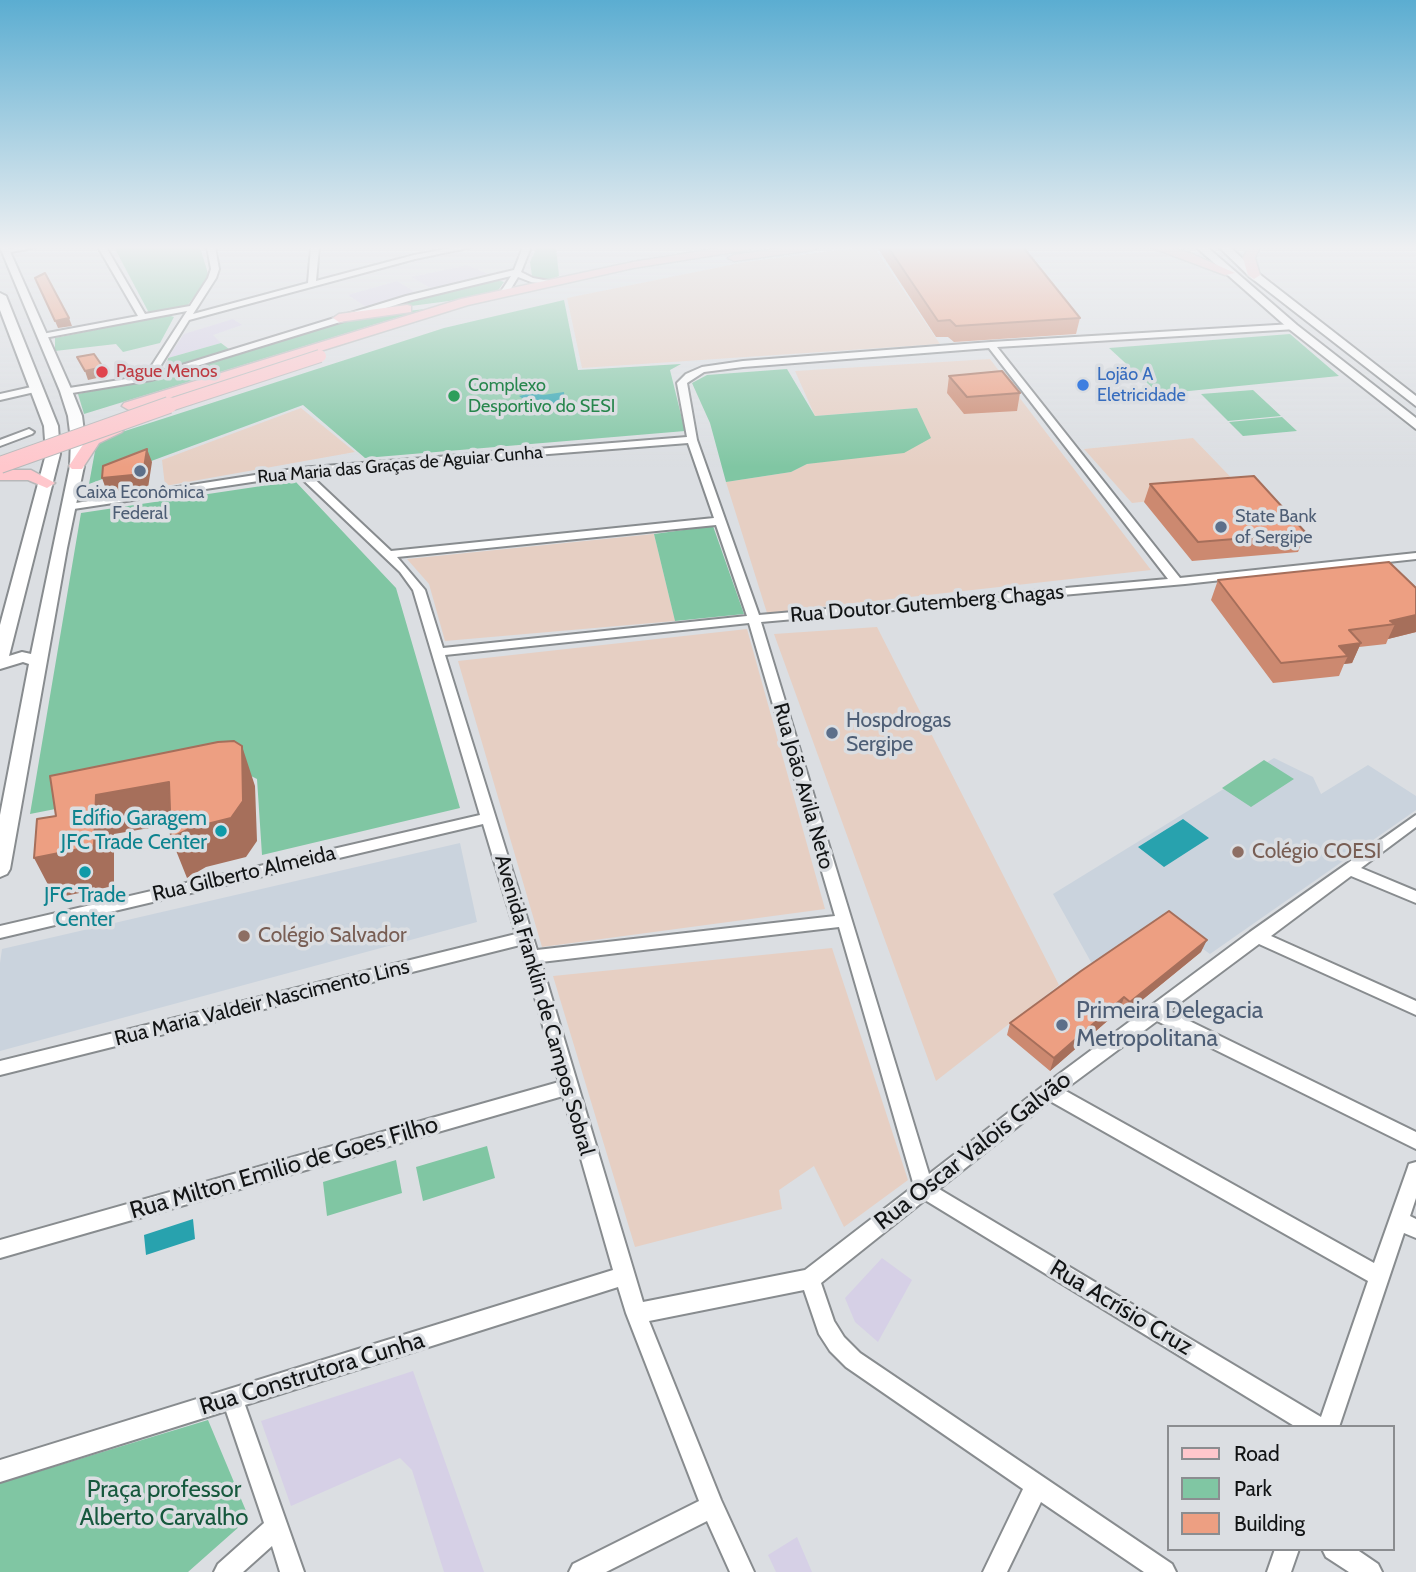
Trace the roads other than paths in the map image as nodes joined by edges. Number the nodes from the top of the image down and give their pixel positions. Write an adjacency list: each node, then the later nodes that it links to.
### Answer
1 (9, 320): 15 (main road)
2 (36, 320): 12 (main road)
3 (131, 320): 12 (street)
4 (185, 320): 14 (street)
5 (331, 320): 14 (street)
6 (408, 320): 23 (main road)
7 (441, 320): 11 (main road)
8 (1285, 320): 10 (main road)
9 (1312, 320): 18 (main road)
10 (1293, 327): 13 (street); 19 (main road)
11 (391, 334): 24 (main road, bridge); 25 (main road)
12 (43, 337): 16 (main road)
13 (991, 345): 21 (street, Rua João Avila Neto); 35 (street)
14 (148, 378): 16 (street)
15 (36, 389): 17 (street); 28 (main road)
16 (66, 391): 25 (main road)
17 (0, 397)
18 (1416, 402)
19 (1416, 425)
20 (29, 432): 22 (street)
21 (692, 440): 26 (street, Rua Maria das Graças de Aguiar Cunha); 30 (street, Rua João Avila Neto)
22 (0, 443)
23 (0, 451)
24 (0, 465)
25 (77, 466): 29 (main road)
26 (300, 471): 29 (street, Rua Maria das Graças de Aguiar Cunha); 33 (street, Avenida Franklin de Campos Sobral)
27 (0, 475): 28 (main road)
28 (47, 483): 32 (main road)
29 (67, 507): 31 (main road)
30 (720, 521): 33 (street); 36 (street, Rua João Avila Neto)
31 (58, 548): 32 (main road); 39 (main road)
32 (29, 553): 38 (main road)
33 (388, 555): 37 (street, Avenida Franklin de Campos Sobral)
34 (1416, 556): 35 (street, Rua Doutor Gutemberg Chagas)
35 (1176, 582): 36 (street, Rua Doutor Gutemberg Chagas)
36 (754, 619): 37 (street, Rua Doutor Gutemberg Chagas); 46 (street, Rua João Avila Neto)
37 (438, 652): 41 (street, Avenida Franklin de Campos Sobral)
38 (0, 657)
39 (37, 660): 40 (main road); 43 (main road)
40 (0, 664)
41 (488, 818): 47 (street, Rua Gilberto Almeida); 49 (street, Avenida Franklin de Campos Sobral)
42 (1416, 820): 44 (street, Rua Oscar Valois Galvão)
43 (0, 869)
44 (1351, 870): 45 (street); 48 (street, Rua Oscar Valois Galvão)
45 (1416, 897)
46 (843, 921): 50 (street); 58 (street, Rua João Avila Neto)
47 (0, 932)
48 (1256, 936): 51 (street); 52 (street, Rua Oscar Valois Galvão)
49 (525, 939): 50 (street, Avenida Franklin de Campos Sobral); 53 (street, Rua Maria Valdeir Nascimento Lins)
50 (531, 957): 54 (street, Avenida Franklin de Campos Sobral)
51 (1416, 1007)
52 (1155, 1013): 55 (street, Rua Oscar Valois Galvão); 56 (street)
53 (0, 1068)
54 (568, 1087): 60 (street, Rua Milton Emilio de Goes Filho); 61 (street, Avenida Franklin de Campos Sobral)
55 (1049, 1091): 58 (street, Rua Oscar Valois Galvão); 62 (street)
56 (1416, 1141)
57 (1416, 1170): 59 (street)
58 (925, 1190): 63 (street, Rua Oscar Valois Galvão); 66 (street, Rua Acrísio Cruz)
59 (1408, 1224): 62 (street)
60 (0, 1248)
61 (624, 1276): 64 (street, Avenida Franklin de Campos Sobral); 65 (street, Rua Construtora Cunha)
62 (1380, 1277): 67 (street)
63 (810, 1279): 64 (street, Rua Oscar Valois Galvão); 69 (street)
64 (636, 1313): 70 (street, Avenida Franklin de Campos Sobral)
65 (233, 1400): 68 (street, Rua Construtora Cunha); 71 (street)
66 (1314, 1425)
67 (1329, 1425)
68 (0, 1471)
69 (1037, 1486): 78 (street); 79 (street)
70 (712, 1506): 76 (street); 77 (street, Avenida Franklin de Campos Sobral)
71 (277, 1526): 74 (street); 75 (street)
72 (1286, 1551): 80 (street)
73 (1337, 1551): 81 (street)
74 (226, 1572)
75 (292, 1572)
76 (581, 1572)
77 (742, 1572)
78 (995, 1572)
79 (1164, 1572)
80 (1279, 1572)
81 (1370, 1572)

